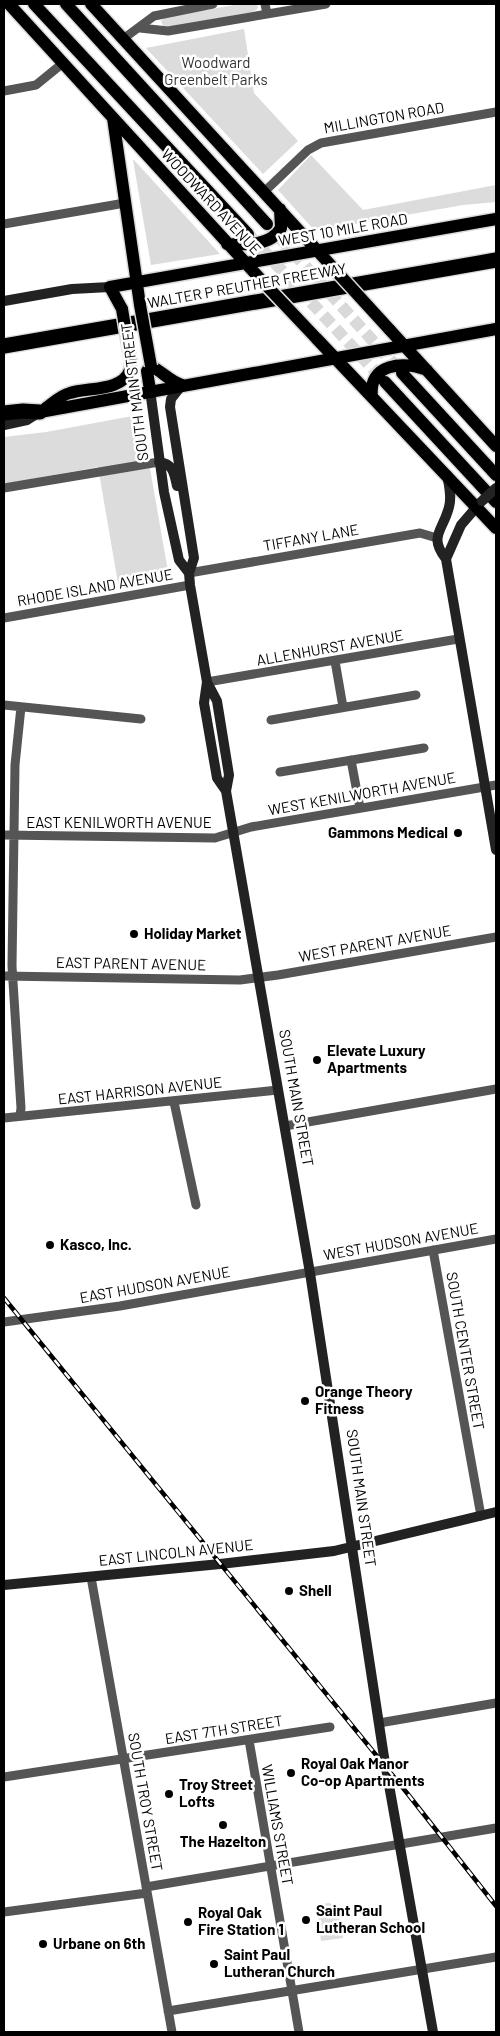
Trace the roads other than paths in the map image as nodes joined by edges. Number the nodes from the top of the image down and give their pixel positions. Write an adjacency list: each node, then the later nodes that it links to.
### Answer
1 (9, 4): 11 (main road, WOODWARD AVENUE)
2 (34, 4): 23 (main road, WOODWARD AVENUE)
3 (66, 4): 21 (main road, WOODWARD AVENUE)
4 (91, 4): 10 (main road)
5 (212, 4): 9 (street)
6 (265, 4): 8 (street)
7 (326, 4): 8 (street)
8 (267, 14): 9 (street)
9 (140, 28): 10 (street)
10 (122, 39): 15 (main road)
11 (64, 63): 12 (street); 14 (main road, WOODWARD AVENUE)
12 (4, 91)
13 (496, 112): 15 (street, MILLINGTON ROAD)
14 (112, 115): 16 (main road, SOUTH MAIN STREET); 24 (main road, WOODWARD AVENUE)
15 (264, 192): 17 (main road)
16 (125, 203): 20 (street); 28 (main road, SOUTH MAIN STREET)
17 (280, 209): 24 (main road); 25 (main road)
18 (496, 219): 19 (main road, WEST 10 MILE ROAD)
19 (482, 222): 22 (main road); 25 (main road, WEST 10 MILE ROAD)
20 (4, 224)
21 (268, 224)
22 (496, 232)
23 (248, 234)
24 (227, 244): 27 (main road, WOODWARD AVENUE)
25 (317, 251): 27 (main road, WEST 10 MILE ROAD); 33 (main road, bridge)
26 (496, 260): 32 (highway, WALTER P REUTHER FREEWAY)
27 (246, 263): 28 (main road, WEST 10 MILE ROAD); 34 (main road, WOODWARD AVENUE, bridge)
28 (136, 282): 29 (main road, WEST 10 MILE ROAD); 35 (main road, SOUTH MAIN STREET, bridge)
29 (110, 287): 30 (main road); 42 (main road, bridge)
30 (4, 301)
31 (496, 329): 33 (main road)
32 (4, 346)
33 (405, 346): 34 (main road); 36 (main road)
34 (335, 358): 39 (main road); 41 (main road, WOODWARD AVENUE)
35 (151, 366): 39 (main road); 40 (main road, SOUTH MAIN STREET)
36 (427, 370): 41 (main road); 45 (main road)
37 (402, 373): 48 (main road)
38 (385, 382): 51 (main road)
39 (182, 385): 40 (main road); 53 (main road, SOUTH MAIN STREET)
40 (150, 390): 42 (main road); 46 (main road, SOUTH MAIN STREET)
41 (372, 398): 47 (main road, WOODWARD AVENUE)
42 (40, 412): 43 (highway); 44 (main road)
43 (4, 413)
44 (4, 425)
45 (496, 446)
46 (159, 462): 49 (street); 53 (main road); 57 (main road, SOUTH MAIN STREET)
47 (447, 475): 52 (main road, WOODWARD AVENUE); 55 (main road)
48 (496, 475)
49 (4, 488)
50 (496, 488): 52 (main road, bridge)
51 (496, 502)
52 (479, 504): 54 (main road, WOODWARD AVENUE); 56 (main road)
53 (190, 524): 57 (main road, SOUTH MAIN STREET)
54 (496, 528)
55 (437, 538): 56 (main road); 57 (street, TIFFANY LANE)
56 (446, 559): 60 (main road)
57 (189, 573): 58 (main road, SOUTH MAIN STREET)
58 (190, 585): 59 (street, RHODE ISLAND AVENUE); 62 (main road, SOUTH MAIN STREET)
59 (4, 618)
60 (458, 639): 61 (street, ALLENHURST AVENUE); 73 (main road)
61 (335, 661): 62 (street, ALLENHURST AVENUE); 66 (street)
62 (207, 682): 75 (main road, SOUTH MAIN STREET)
63 (416, 695): 66 (street)
64 (4, 706): 65 (street)
65 (21, 707): 67 (street); 77 (street)
66 (343, 707): 68 (street)
67 (141, 718)
68 (271, 720)
69 (424, 748): 70 (street)
70 (351, 760): 71 (street); 74 (street)
71 (280, 772)
72 (496, 785): 73 (street, WEST KENILWORTH AVENUE)
73 (485, 787): 74 (street, WEST KENILWORTH AVENUE); 78 (main road)
74 (360, 808): 75 (street, WEST KENILWORTH AVENUE)
75 (233, 833): 77 (street, EAST KENILWORTH AVENUE); 81 (main road, SOUTH MAIN STREET)
76 (4, 835): 77 (street, EAST KENILWORTH AVENUE)
77 (14, 836): 80 (street)
78 (496, 850)
79 (496, 937): 81 (street, WEST PARENT AVENUE)
80 (8, 977): 81 (street, EAST PARENT AVENUE); 85 (street)
81 (258, 977): 83 (main road, SOUTH MAIN STREET)
82 (496, 1089): 87 (street)
83 (278, 1090): 84 (street, EAST HARRISON AVENUE); 87 (main road, SOUTH MAIN STREET)
84 (174, 1102): 85 (street, EAST HARRISON AVENUE); 88 (street)
85 (20, 1116): 86 (street, EAST HARRISON AVENUE)
86 (4, 1118)
87 (285, 1126): 91 (main road, SOUTH MAIN STREET)
88 (196, 1205)
89 (496, 1240): 90 (street, WEST HUDSON AVENUE)
90 (432, 1250): 91 (street, WEST HUDSON AVENUE); 94 (street, SOUTH CENTER STREET)
91 (310, 1273): 92 (street, EAST HUDSON AVENUE); 95 (main road, SOUTH MAIN STREET)
92 (4, 1322)
93 (496, 1512): 94 (main road, EAST LINCOLN AVENUE)
94 (481, 1516): 95 (main road, EAST LINCOLN AVENUE)
95 (351, 1547): 96 (main road, EAST LINCOLN AVENUE); 99 (main road, SOUTH MAIN STREET)
96 (91, 1577): 97 (main road, EAST LINCOLN AVENUE); 102 (street, SOUTH TROY STREET)
97 (4, 1586)
98 (496, 1703): 99 (street)
99 (379, 1723): 105 (main road, SOUTH MAIN STREET)
100 (330, 1727): 101 (street, EAST 7TH STREET)
101 (249, 1740): 102 (street, EAST 7TH STREET); 106 (street, WILLIAMS STREET)
102 (123, 1759): 103 (street, EAST 7TH STREET); 107 (street, SOUTH TROY STREET)
103 (4, 1777)
104 (496, 1828): 105 (street)
105 (400, 1844): 106 (street); 110 (main road, SOUTH MAIN STREET)
106 (271, 1865): 107 (street); 111 (street, WILLIAMS STREET)
107 (146, 1890): 108 (street); 112 (street, SOUTH TROY STREET)
108 (4, 1912)
109 (496, 1956): 110 (street)
110 (422, 1969): 111 (street); 115 (main road, SOUTH MAIN STREET)
111 (292, 1990): 112 (street); 114 (street, WILLIAMS STREET)
112 (168, 2011): 113 (street, SOUTH TROY STREET)
113 (172, 2032)
114 (299, 2032)
115 (432, 2032)

